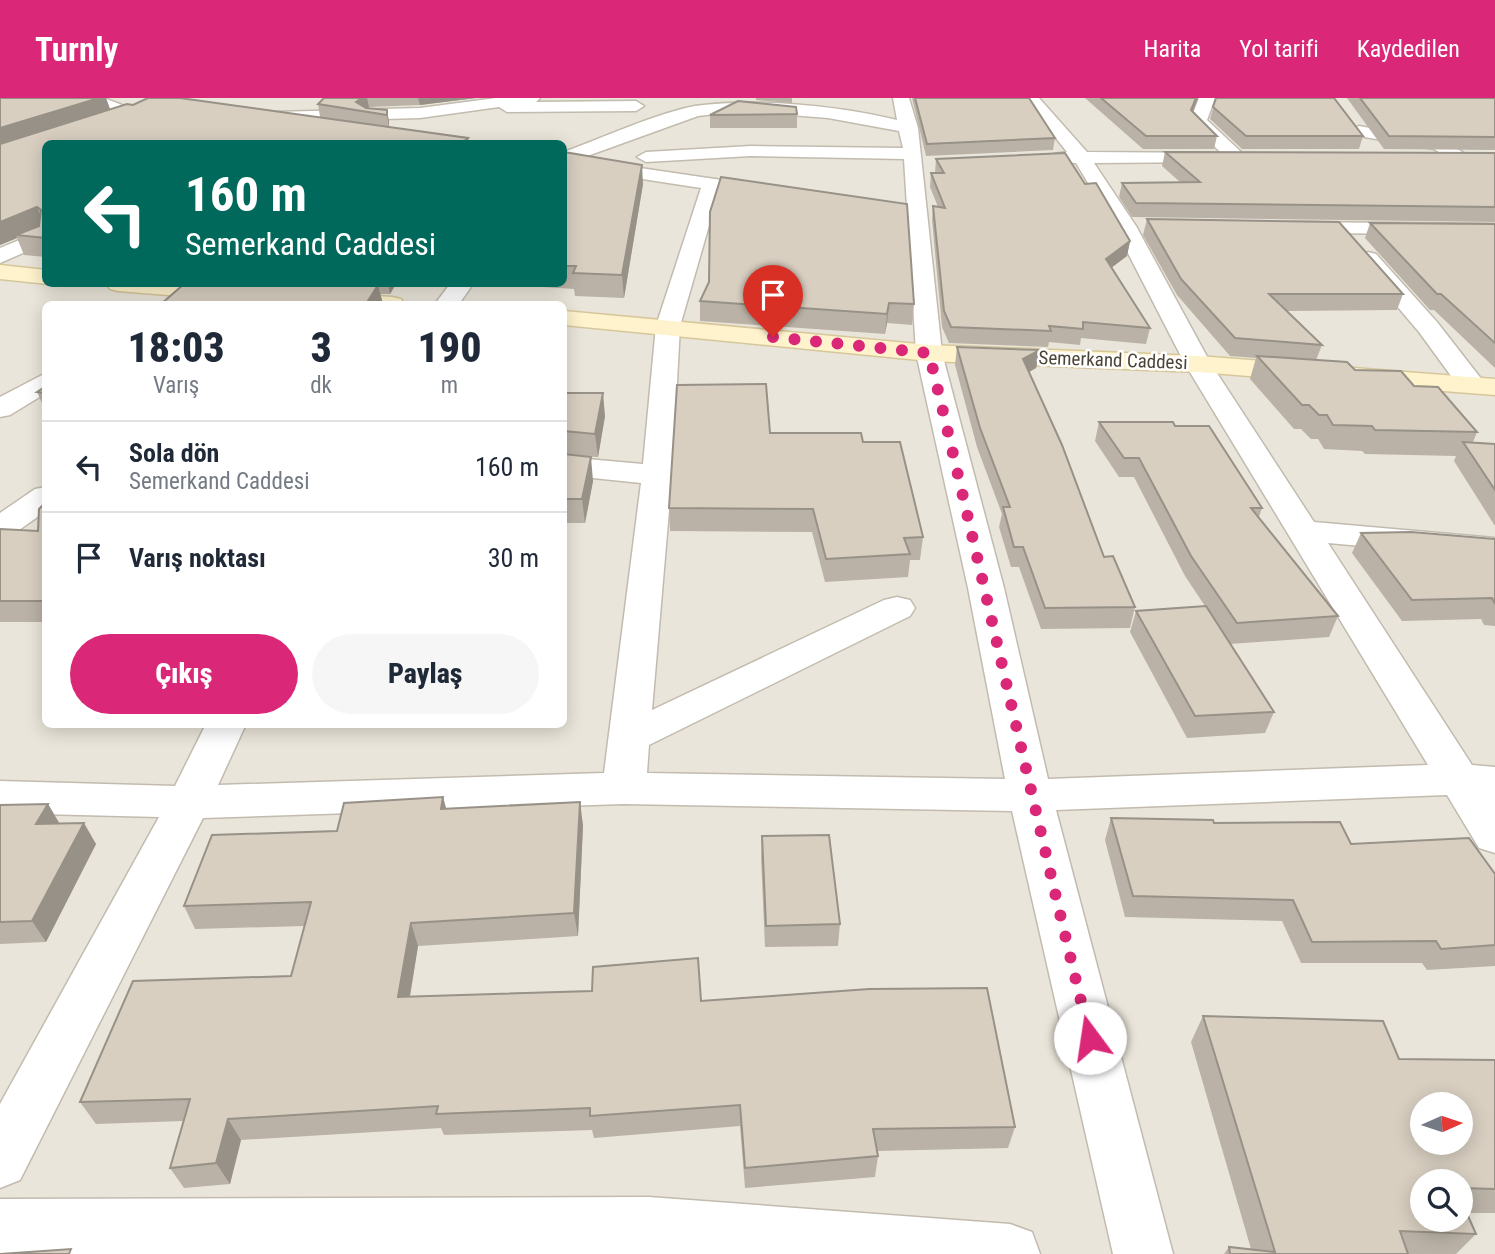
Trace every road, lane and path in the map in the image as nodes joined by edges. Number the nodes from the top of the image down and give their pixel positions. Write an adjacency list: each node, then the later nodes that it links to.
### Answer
1 (88, 98): 10 (street)
2 (532, 98): 6 (street)
3 (1207, 98): 17 (street)
4 (1031, 99): 17 (street)
5 (738, 102): 14 (street); 16 (street); 20 (street)
6 (491, 104): 7 (street); 8 (street)
7 (424, 106): 11 (street); 13 (street)
8 (636, 106)
9 (1346, 115): 12 (street)
10 (102, 124)
11 (406, 129)
12 (1359, 131): 15 (street); 22 (street)
13 (371, 132)
14 (906, 138): 16 (street); 16 (street); 43 (street)
15 (1372, 149)
16 (759, 150): 23 (street)
17 (1081, 158): 21 (street); 44 (street)
18 (1404, 158): 22 (street)
19 (1495, 158): 22 (street)
20 (567, 159)
21 (1039, 159)
22 (1462, 159): 25 (street)
23 (567, 160)
24 (567, 160): 26 (street)
25 (1495, 182)
26 (712, 183): 27 (street); 42 (street)
27 (753, 190)
28 (1273, 228): 29 (street)
29 (1341, 228): 30 (street); 46 (street)
30 (1495, 230)
31 (42, 237): 32 (street)
32 (0, 256)
33 (0, 272): 34 (street)
34 (42, 277)
35 (155, 287): 36 (street)
36 (192, 290): 37 (street); 39 (street)
37 (259, 295)
38 (312, 299): 40 (street)
39 (174, 301)
40 (344, 301)
41 (567, 318): 42 (street, Semerkand Caddesi)
42 (668, 326): 43 (street, Semerkand Caddesi); 49 (street)
43 (929, 353): 44 (street, Semerkand Caddesi); 61 (street)
44 (1198, 364): 46 (street, Semerkand Caddesi); 52 (street)
45 (42, 383): 47 (street)
46 (1483, 386)
47 (0, 409)
48 (567, 466): 49 (street)
49 (657, 475): 58 (street)
50 (42, 499): 51 (street)
51 (0, 528)
52 (1302, 531): 55 (street); 59 (street)
53 (0, 538): 54 (street)
54 (34, 538)
55 (1495, 548)
56 (897, 608): 58 (street)
57 (224, 728): 63 (street)
58 (629, 738): 60 (street)
59 (1476, 780): 61 (street); 64 (street)
60 (624, 788): 61 (street); 63 (street)
61 (1030, 795): 69 (street)
62 (0, 797): 63 (street)
63 (189, 802): 65 (street)
64 (1495, 836)
65 (0, 1160)
66 (0, 1229): 67 (street)
67 (646, 1241): 68 (street)
68 (1010, 1254)
69 (1143, 1254)

